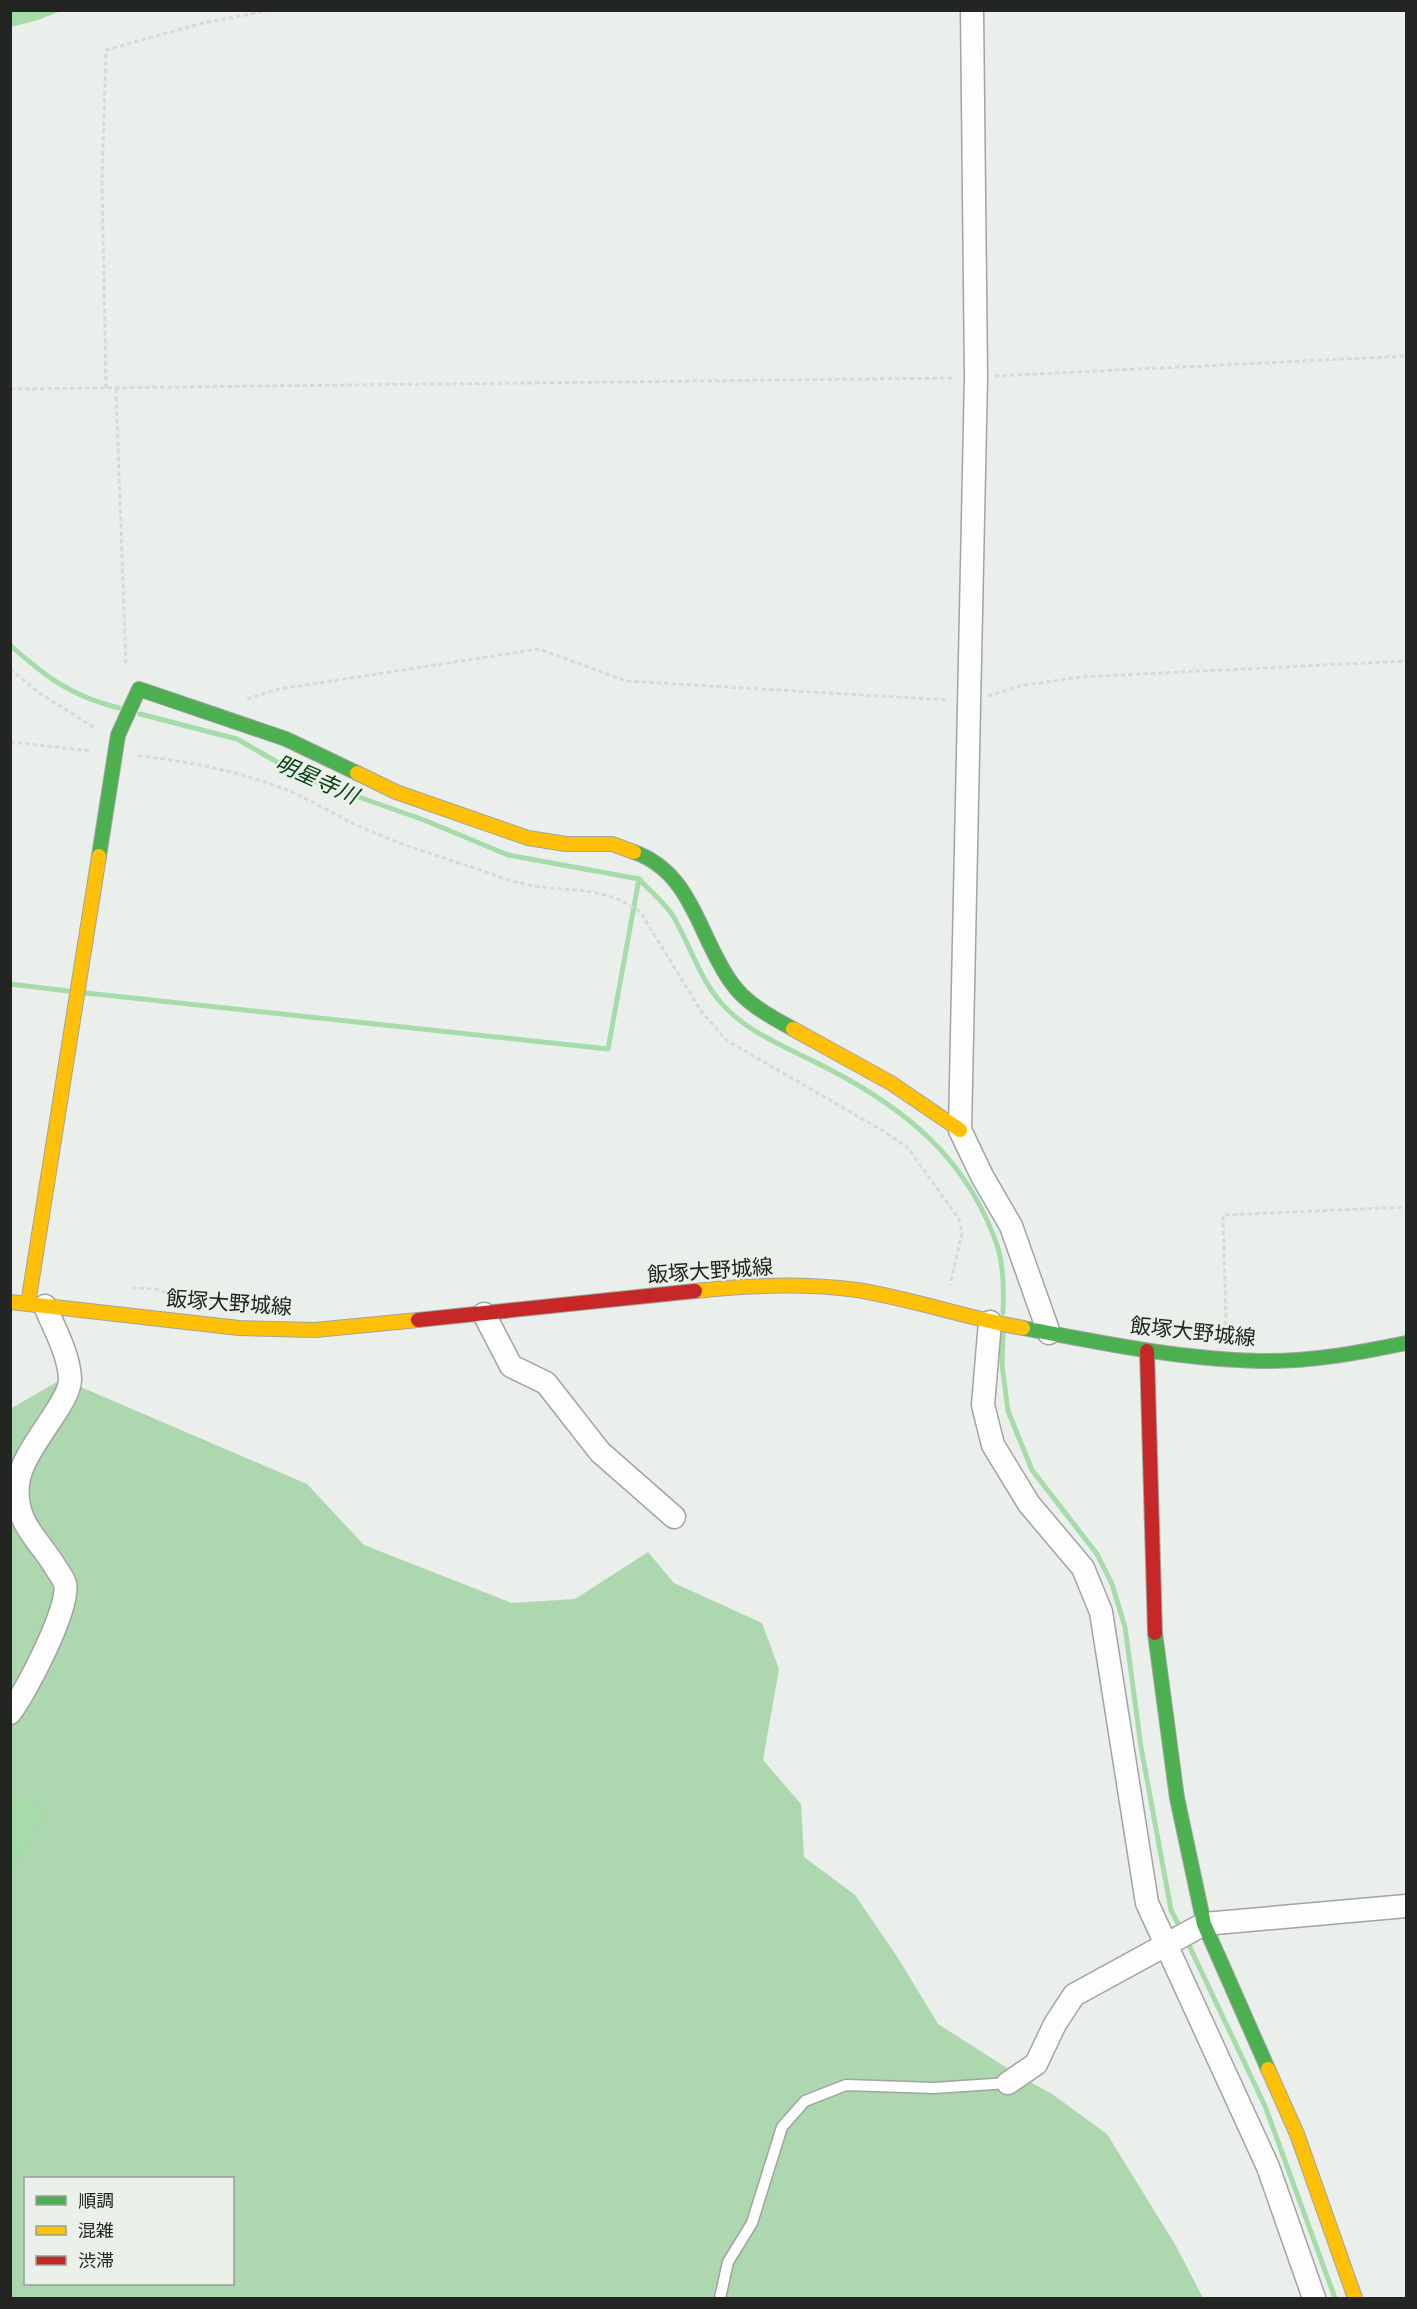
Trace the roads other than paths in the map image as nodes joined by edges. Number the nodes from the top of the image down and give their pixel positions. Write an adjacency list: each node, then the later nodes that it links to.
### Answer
1 (972, 10): 2 (street)
2 (960, 1130): 3 (street); 7 (street)
3 (28, 1292): 4 (street, 飯塚大野城線); 5 (street, 飯塚大野城線); 11 (street)
4 (10, 1302)
5 (484, 1314): 6 (street, 飯塚大野城線); 10 (street)
6 (990, 1322): 7 (street, 飯塚大野城線); 14 (street)
7 (1048, 1333): 9 (street, 飯塚大野城線)
8 (1407, 1343): 9 (street, 飯塚大野城線)
9 (1147, 1351): 13 (street)
10 (674, 1517)
11 (10, 1713)
12 (1407, 1906): 13 (street)
13 (1204, 1924): 14 (street); 18 (street)
14 (1165, 1944): 15 (street); 17 (street)
15 (1008, 2083): 16 (lane)
16 (720, 2298)
17 (1314, 2298)
18 (1356, 2298)

